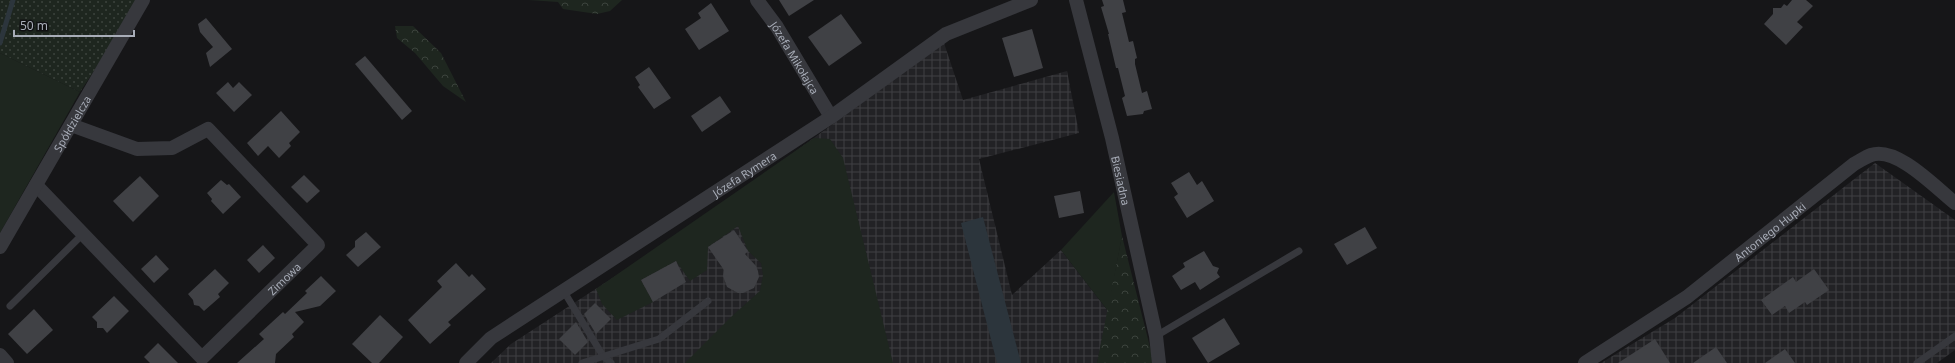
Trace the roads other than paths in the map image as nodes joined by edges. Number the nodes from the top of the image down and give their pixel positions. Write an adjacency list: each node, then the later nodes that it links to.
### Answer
1 (143, 0): 6 (street, Spółdzielcza)
2 (757, 0): 5 (street, Józefa Mikołajca)
3 (1031, 0): 5 (street, Józefa Rymera)
4 (1076, 0): 15 (street, Biesiadna)
5 (831, 117): 12 (street, Józefa Rymera)
6 (71, 125): 7 (street, Spółdzielcza); 9 (street, Zimowa)
7 (36, 185): 9 (street, Zimowa); 10 (street, Spółdzielcza)
8 (1955, 203): 24 (street, Antoniego Hupki)
9 (83, 234): 14 (lane)
10 (0, 247)
11 (1300, 251): 15 (lane)
12 (563, 290): 18 (lane); 20 (street, Józefa Rymera)
13 (708, 301): 18 (lane)
14 (10, 306)
15 (1156, 336): 23 (street, Biesiadna)
16 (1955, 336): 25 (lane)
17 (0, 355): 19 (street)
18 (603, 356): 21 (lane); 22 (lane)
19 (7, 363)
20 (466, 363)
21 (582, 363)
22 (611, 363)
23 (1159, 363)
24 (1585, 363)
25 (1917, 363)

